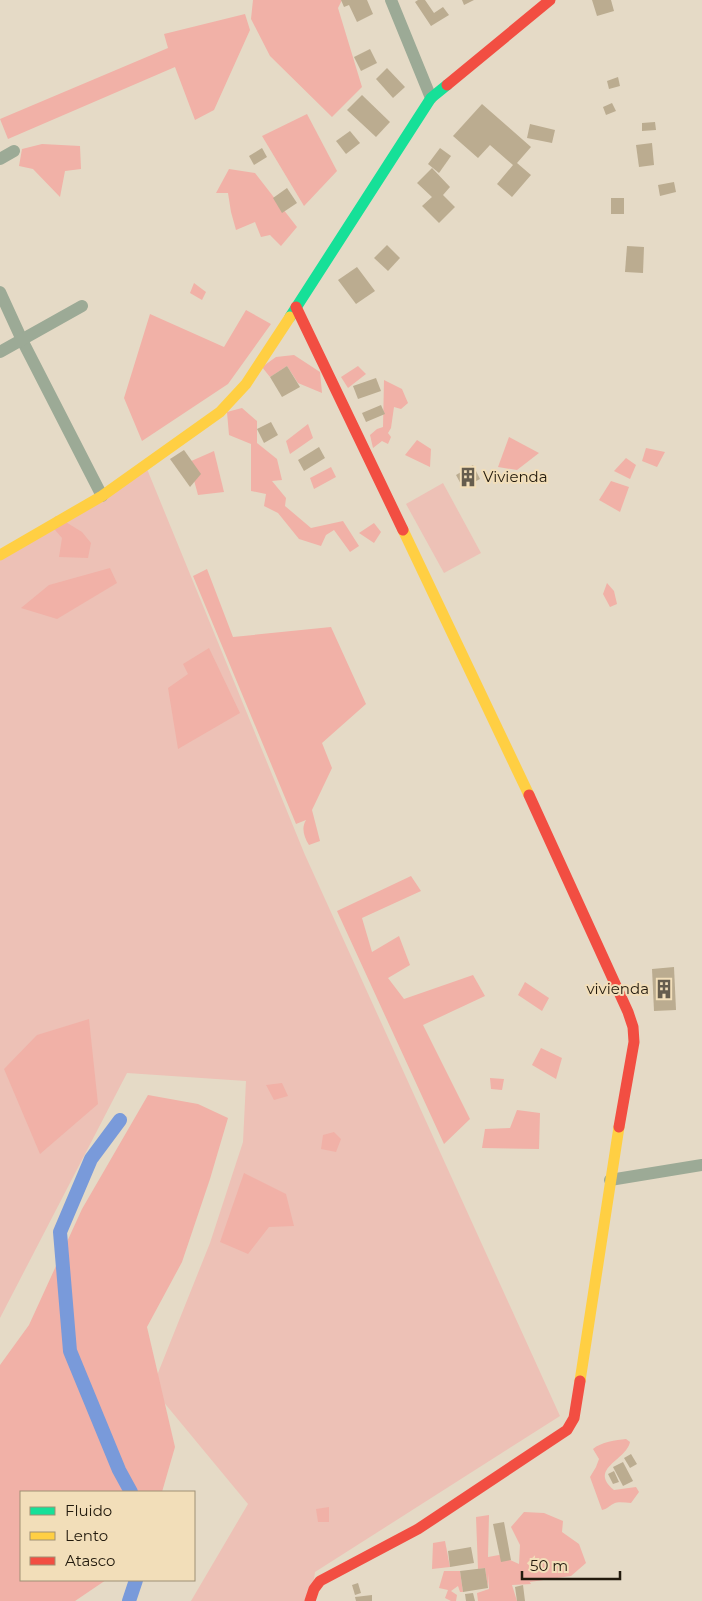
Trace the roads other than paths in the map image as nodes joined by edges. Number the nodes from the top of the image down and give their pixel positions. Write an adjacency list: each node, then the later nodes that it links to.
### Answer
1 (391, 0): 3 (street)
2 (550, 0): 3 (street)
3 (432, 98): 8 (street)
4 (14, 151): 5 (street)
5 (0, 159)
6 (0, 292): 9 (street)
7 (82, 306): 9 (street)
8 (296, 307): 11 (street); 14 (street)
9 (22, 340): 10 (street); 11 (street)
10 (0, 352)
11 (102, 496): 12 (street)
12 (0, 555)
13 (702, 1165): 14 (street)
14 (610, 1180): 15 (street)
15 (310, 1601)

